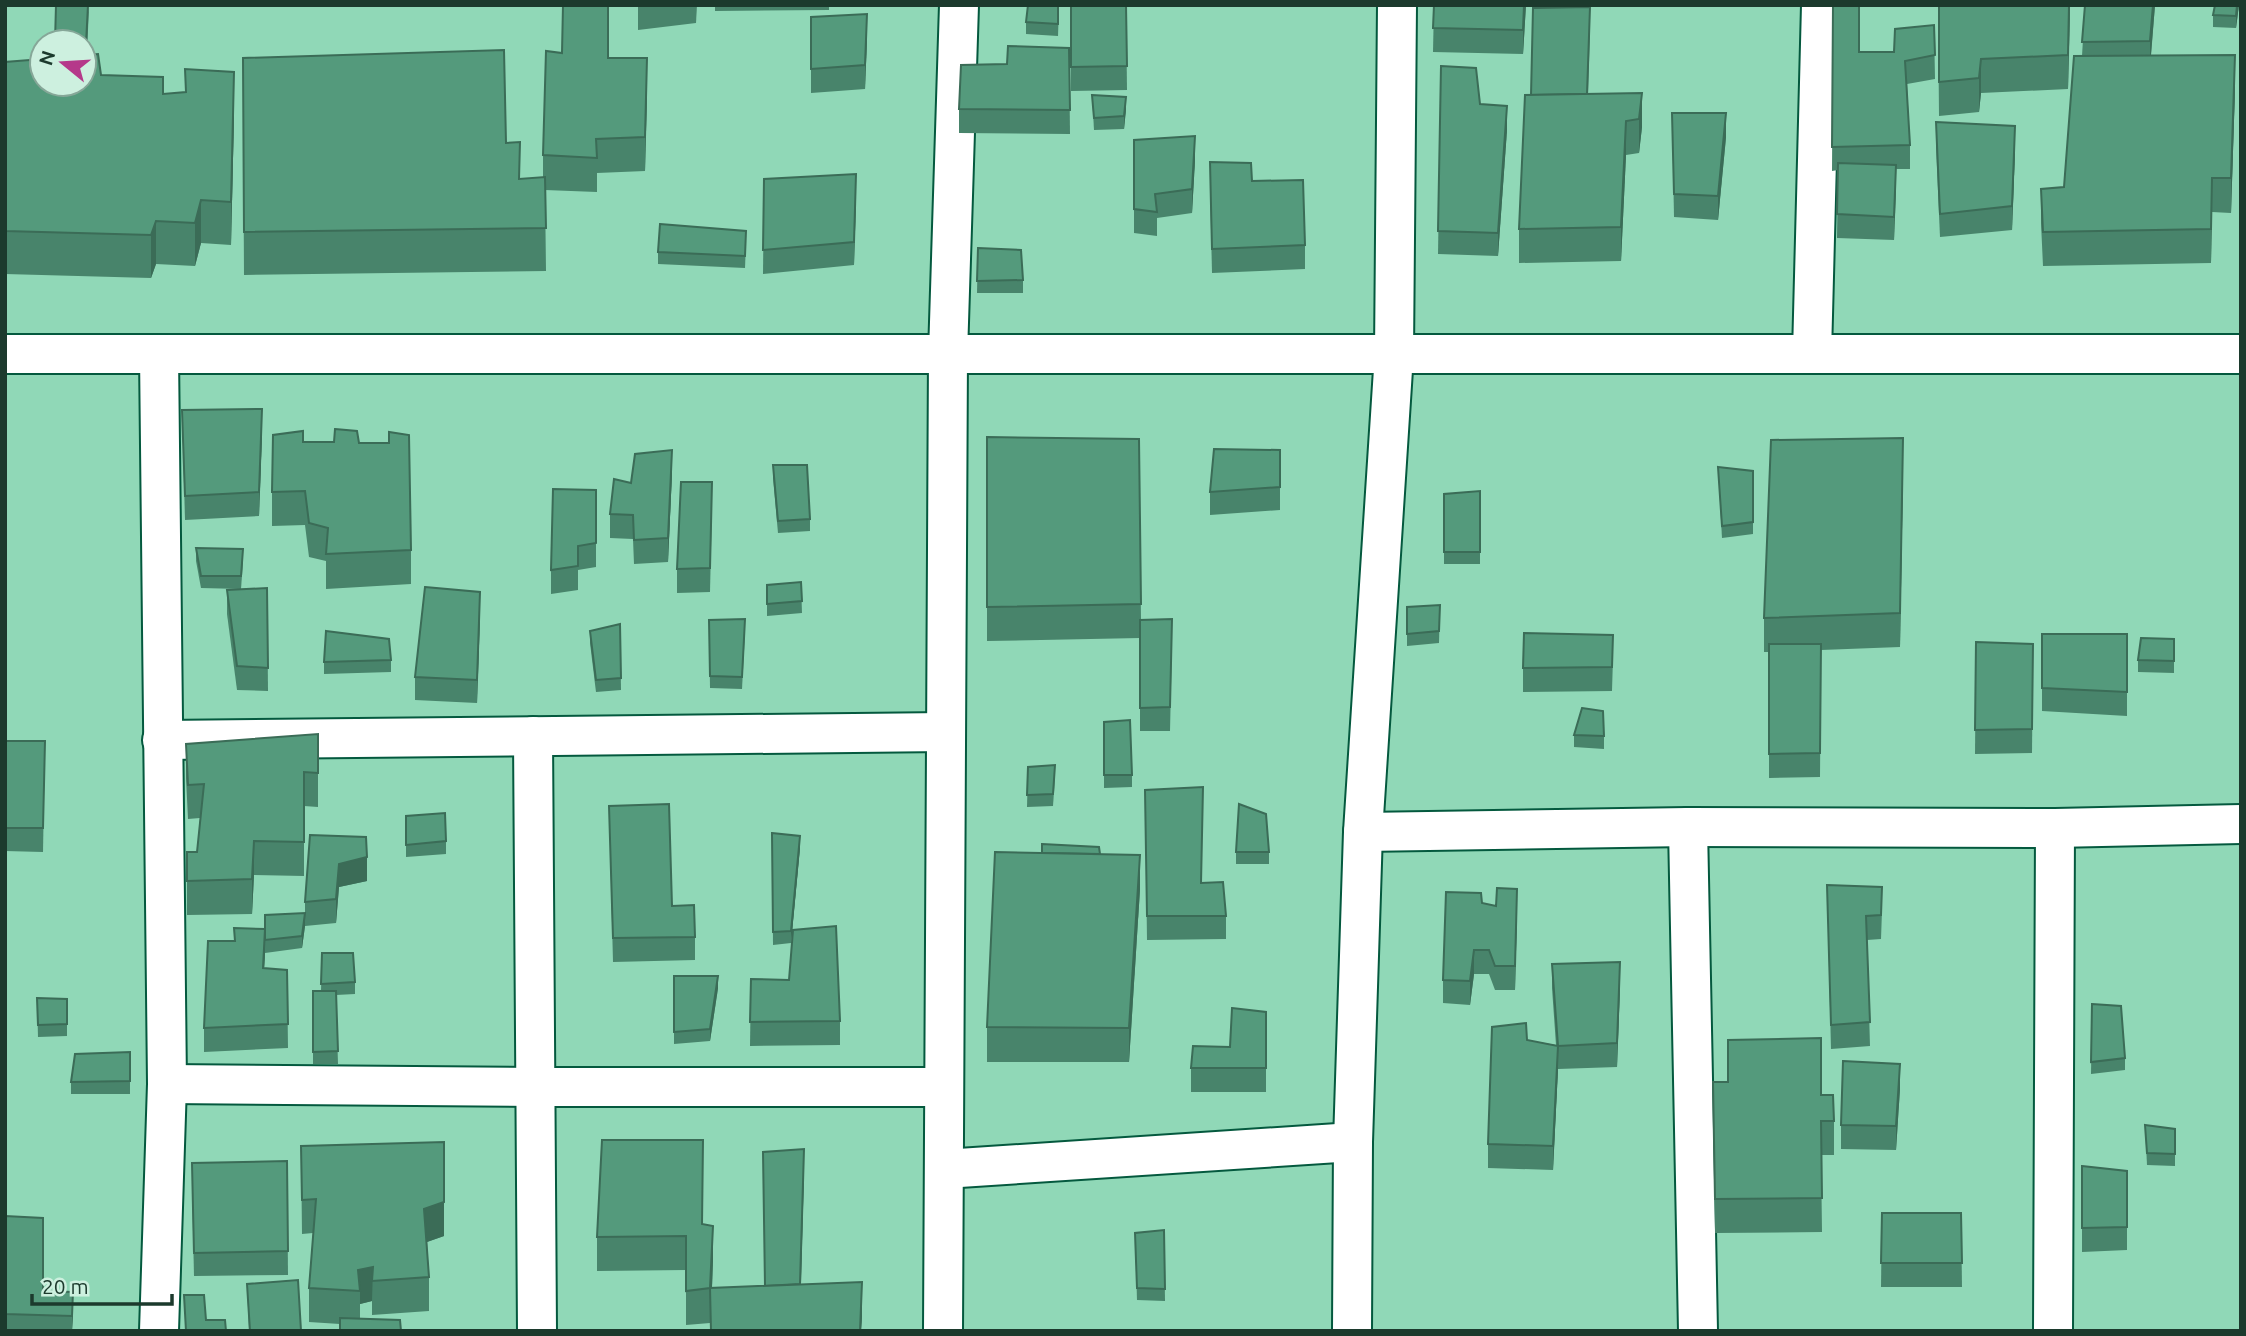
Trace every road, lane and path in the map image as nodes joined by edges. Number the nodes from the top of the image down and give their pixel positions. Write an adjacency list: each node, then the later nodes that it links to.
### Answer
1 (959, 5): 6 (street)
2 (1397, 5): 7 (street)
3 (1821, 5): 8 (street)
4 (5, 354): 5 (street)
5 (159, 354): 6 (street); 12 (street)
6 (948, 354): 7 (street); 10 (street)
7 (1394, 354): 8 (street); 16 (street)
8 (1812, 354): 9 (street)
9 (2241, 354)
10 (946, 732): 11 (street); 19 (street)
11 (533, 736): 12 (street); 18 (street)
12 (162, 740): 17 (street)
13 (2241, 824): 15 (street)
14 (1688, 827): 15 (street); 16 (street); 26 (street)
15 (2055, 828): 27 (street)
16 (1363, 832): 20 (street)
17 (167, 1084): 18 (street); 22 (street)
18 (536, 1087): 19 (street); 23 (street)
19 (944, 1087): 21 (street)
20 (1353, 1142): 21 (street); 25 (street)
21 (944, 1169): 24 (street)
22 (159, 1331)
23 (537, 1331)
24 (943, 1331)
25 (1352, 1331)
26 (1698, 1331)
27 (2053, 1331)

